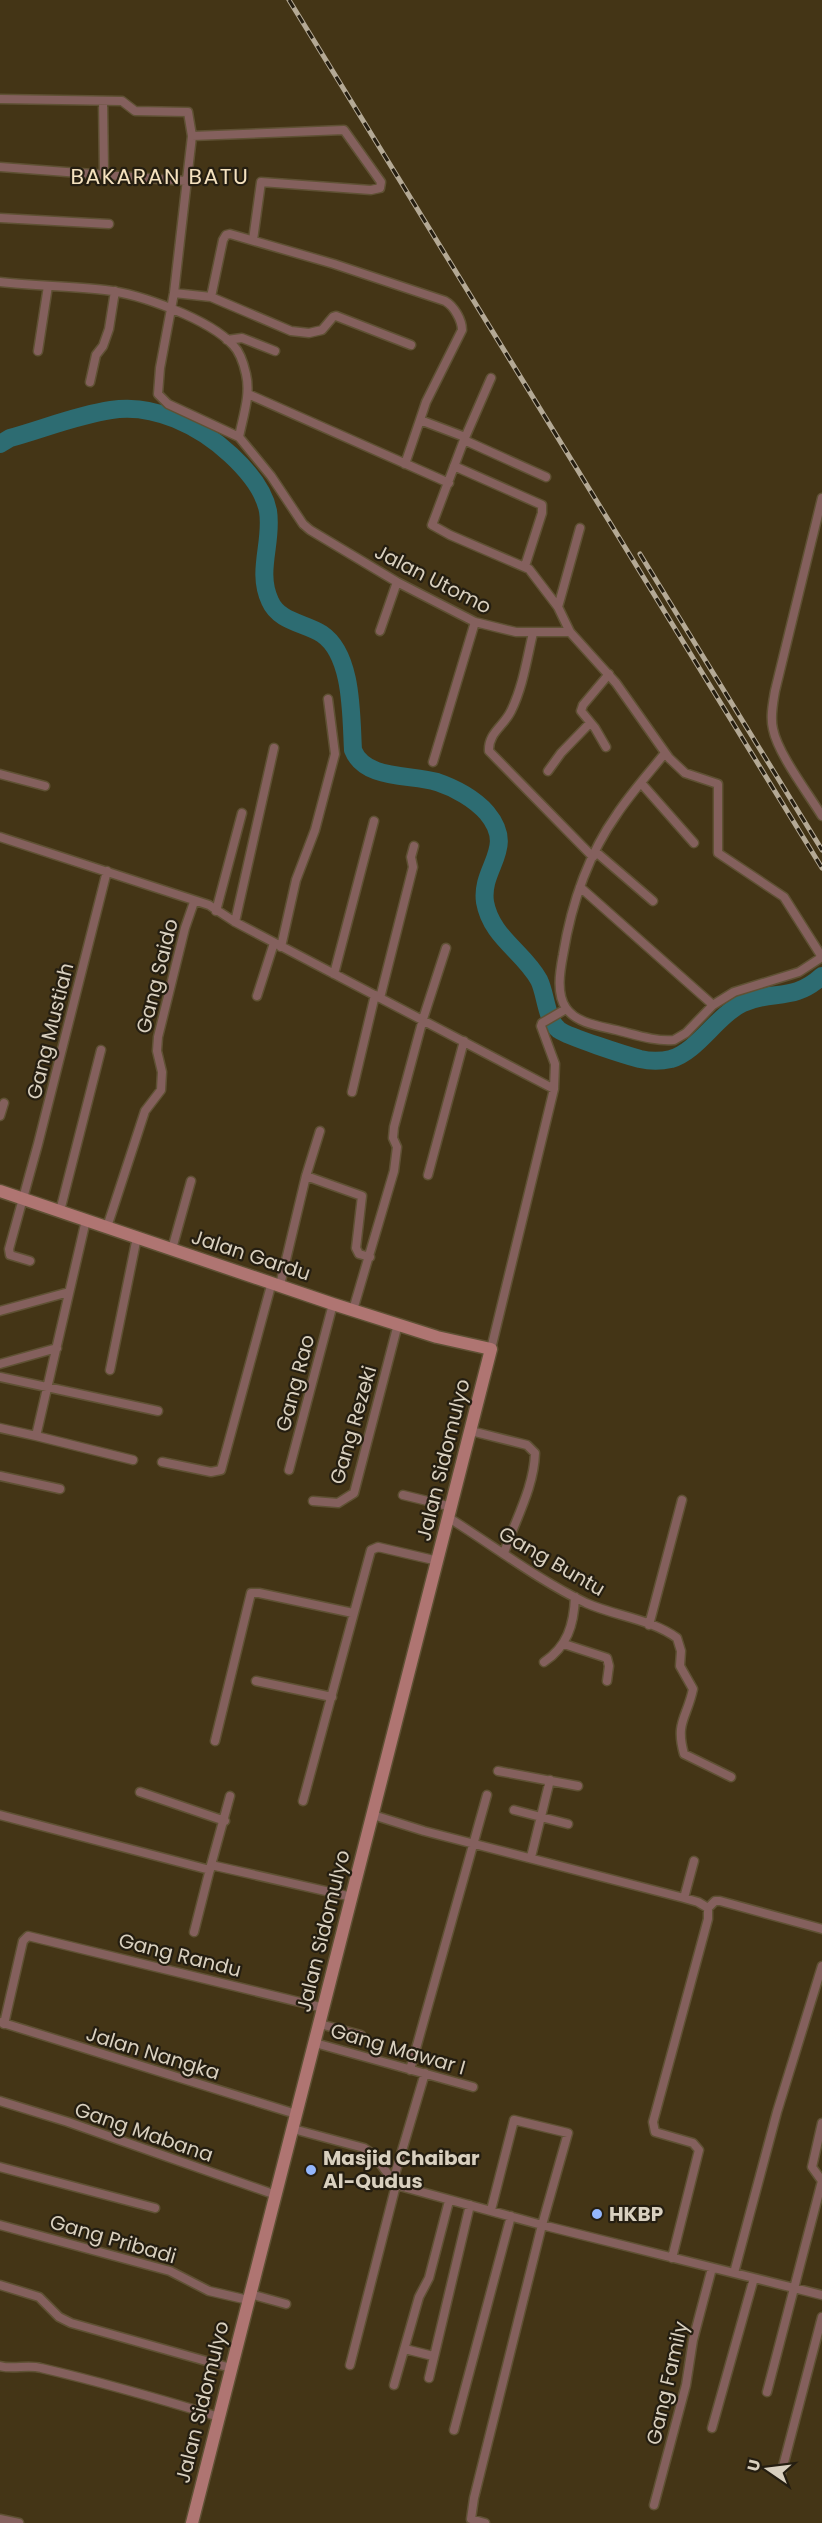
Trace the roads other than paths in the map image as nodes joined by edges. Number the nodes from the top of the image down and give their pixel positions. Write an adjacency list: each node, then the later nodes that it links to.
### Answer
1 (0, 99): 2 (street)
2 (103, 101): 3 (street); 5 (street)
3 (192, 136): 6 (street); 9 (street)
4 (0, 167): 5 (street)
5 (104, 173): 6 (street)
6 (186, 181): 13 (street)
7 (0, 218): 8 (street)
8 (109, 224)
9 (254, 240): 14 (street); 23 (street)
10 (0, 282): 11 (street)
11 (48, 286): 12 (street); 18 (street)
12 (115, 291): 15 (street); 21 (street)
13 (174, 293): 14 (street); 15 (street)
14 (211, 297): 17 (street)
15 (171, 308): 16 (street); 24 (street)
16 (227, 340): 19 (street); 22 (street)
17 (411, 345)
18 (38, 351)
19 (275, 351)
20 (491, 378): 25 (street)
21 (90, 382)
22 (248, 394): 24 (street); 26 (street)
23 (420, 420): 25 (street); 26 (street)
24 (239, 437): 33 (street, Jalan Utomo)
25 (465, 438): 27 (street); 28 (street)
26 (405, 464): 29 (street)
27 (454, 466): 29 (street); 32 (street)
28 (546, 477)
29 (449, 483): 32 (street)
30 (822, 498): 51 (street)
31 (580, 528): 34 (street)
32 (525, 566): 34 (street)
33 (397, 582): 35 (street, Jalan Utomo); 36 (street)
34 (558, 607): 37 (street)
35 (475, 622): 38 (street, Jalan Utomo); 45 (street)
36 (380, 631)
37 (570, 632): 38 (street, Jalan Utomo); 39 (street)
38 (534, 633): 56 (street)
39 (609, 674): 41 (street); 44 (street)
40 (328, 699): 63 (street)
41 (590, 723): 42 (street); 46 (street)
42 (606, 747)
43 (274, 748): 62 (street)
44 (665, 753): 48 (street); 65 (street)
45 (434, 762)
46 (548, 771)
47 (0, 774): 49 (street)
48 (641, 783): 54 (street); 56 (street)
49 (45, 786)
50 (242, 813): 61 (street)
51 (822, 816)
52 (374, 821): 66 (street)
53 (0, 837): 57 (street)
54 (694, 843)
55 (414, 846): 68 (street)
56 (594, 854): 58 (street); 59 (street)
57 (107, 872): 60 (street); 83 (street, Gang Mustiah)
58 (580, 887): 69 (street); 70 (street)
59 (653, 901)
60 (194, 902): 61 (street); 86 (street, Gang Saido)
61 (216, 910): 62 (street)
62 (235, 922): 63 (street)
63 (278, 945): 66 (street); 67 (street)
64 (447, 948): 71 (street)
65 (822, 957): 69 (street)
66 (334, 974): 68 (street)
67 (257, 996)
68 (377, 996): 71 (street); 75 (street)
69 (713, 1005): 70 (street)
70 (562, 1011): 74 (street)
71 (423, 1018): 72 (street); 89 (street)
72 (464, 1041): 74 (street); 79 (street)
73 (101, 1050): 84 (street)
74 (555, 1089): 98 (street)
75 (352, 1092)
76 (4, 1103): 77 (street)
77 (0, 1116)
78 (320, 1131): 80 (street)
79 (428, 1174)
80 (306, 1176): 89 (street); 91 (street)
81 (191, 1181): 88 (street)
82 (0, 1191): 83 (street, Jalan Gardu)
83 (22, 1198): 84 (street, Jalan Gardu); 90 (street, Gang Mustiah)
84 (60, 1211): 85 (street, Jalan Gardu)
85 (86, 1220): 86 (street, Jalan Gardu); 92 (street)
86 (108, 1227): 87 (street, Jalan Gardu)
87 (137, 1237): 88 (street, Jalan Gardu); 100 (street)
88 (172, 1249): 91 (street, Jalan Gardu)
89 (370, 1257): 94 (street)
90 (30, 1261)
91 (276, 1283): 93 (street, Jalan Gardu); 108 (street)
92 (69, 1293): 95 (street); 97 (street)
93 (333, 1304): 94 (street, Jalan Gardu); 109 (street, Gang Rao)
94 (353, 1310): 96 (street, Jalan Gardu)
95 (0, 1311)
96 (398, 1324): 98 (street, Jalan Gardu); 114 (street, Gang Rezeki)
97 (57, 1348): 99 (street); 102 (street)
98 (491, 1349): 105 (street, Jalan Sidomulyo)
99 (0, 1364)
100 (110, 1370)
101 (0, 1377): 102 (street)
102 (48, 1389): 103 (street); 106 (street)
103 (158, 1411)
104 (0, 1428): 106 (street)
105 (471, 1431): 115 (street, Jalan Sidomulyo); 116 (street)
106 (36, 1436): 107 (street)
107 (133, 1460)
108 (162, 1462)
109 (289, 1470)
110 (0, 1476): 111 (street)
111 (60, 1490)
112 (404, 1495): 115 (street, Gang Buntu)
113 (682, 1500): 120 (street)
114 (313, 1501)
115 (450, 1512): 116 (street, Gang Buntu); 117 (street, Jalan Sidomulyo)
116 (504, 1552): 118 (street, Gang Buntu)
117 (438, 1561): 119 (street); 137 (street, Jalan Sidomulyo)
118 (575, 1597): 120 (street, Gang Buntu); 121 (street)
119 (352, 1613): 125 (street); 126 (street)
120 (649, 1625): 128 (street, Gang Buntu)
121 (564, 1644): 122 (street); 124 (street)
122 (544, 1662)
123 (256, 1680): 125 (street)
124 (607, 1681)
125 (332, 1697): 134 (street)
126 (215, 1741)
127 (498, 1771): 129 (street)
128 (731, 1777)
129 (550, 1780): 130 (street); 138 (street)
130 (578, 1786)
131 (140, 1792): 139 (street)
132 (230, 1796): 139 (street)
133 (487, 1796): 141 (street)
134 (303, 1801)
135 (514, 1810): 138 (street)
136 (0, 1815): 144 (street)
137 (373, 1815): 141 (street); 145 (street, Jalan Sidomulyo)
138 (540, 1817): 140 (street); 142 (street)
139 (225, 1821): 144 (street)
140 (568, 1824)
141 (474, 1844): 142 (street); 156 (street)
142 (531, 1857): 146 (street)
143 (694, 1861): 146 (street)
144 (210, 1868): 145 (street); 149 (street)
145 (352, 1897): 151 (street, Jalan Sidomulyo)
146 (684, 1898): 147 (street)
147 (708, 1908): 148 (street); 174 (street)
148 (822, 1929)
149 (194, 1932)
150 (822, 1966): 176 (street)
151 (324, 2008): 152 (street, Gang Randu); 153 (street, Jalan Sidomulyo)
152 (2, 2023): 160 (street, Jalan Nangka)
153 (320, 2024): 154 (street); 155 (street, Jalan Sidomulyo)
154 (361, 2035)
155 (315, 2043): 156 (street, Gang Mawar I); 160 (street, Jalan Sidomulyo)
156 (410, 2070): 157 (street, Gang Mawar I)
157 (425, 2073): 158 (street, Gang Mawar I); 165 (street)
158 (473, 2087)
159 (0, 2101): 166 (street, Gang Mabana)
160 (296, 2114): 162 (street, Jalan Sidomulyo)
161 (822, 2123): 164 (street)
162 (293, 2129): 165 (street); 166 (street, Jalan Sidomulyo)
163 (0, 2167): 169 (street)
164 (822, 2181): 179 (street)
165 (394, 2183): 167 (street); 186 (street)
166 (276, 2195): 181 (street, Jalan Sidomulyo)
167 (449, 2200): 168 (street); 184 (street)
168 (470, 2205): 170 (street); 185 (street)
169 (155, 2208)
170 (490, 2210): 171 (street); 173 (street)
171 (511, 2216): 173 (street); 194 (street)
172 (0, 2225): 181 (street, Gang Pribadi)
173 (542, 2225): 174 (street); 200 (street)
174 (672, 2258): 175 (street)
175 (712, 2268): 176 (street); 196 (street, Gang Family)
176 (734, 2273): 177 (street)
177 (754, 2278): 179 (street); 193 (street)
178 (0, 2285): 188 (street)
179 (795, 2288): 180 (street); 191 (street)
180 (822, 2295)
181 (249, 2297): 182 (street, Gang Pribadi); 188 (street, Jalan Sidomulyo)
182 (286, 2304)
183 (822, 2317): 195 (street)
184 (405, 2349): 185 (street); 190 (street)
185 (433, 2356): 189 (street)
186 (350, 2365)
187 (0, 2366): 192 (street)
188 (231, 2368): 192 (street, Jalan Sidomulyo)
189 (429, 2378)
190 (394, 2385)
191 (766, 2392)
192 (219, 2417): 199 (street, Jalan Sidomulyo)
193 (712, 2428)
194 (454, 2430)
195 (781, 2474)
196 (654, 2505)
197 (0, 2519): 198 (street)
198 (19, 2523)
199 (192, 2523)
200 (485, 2523)

